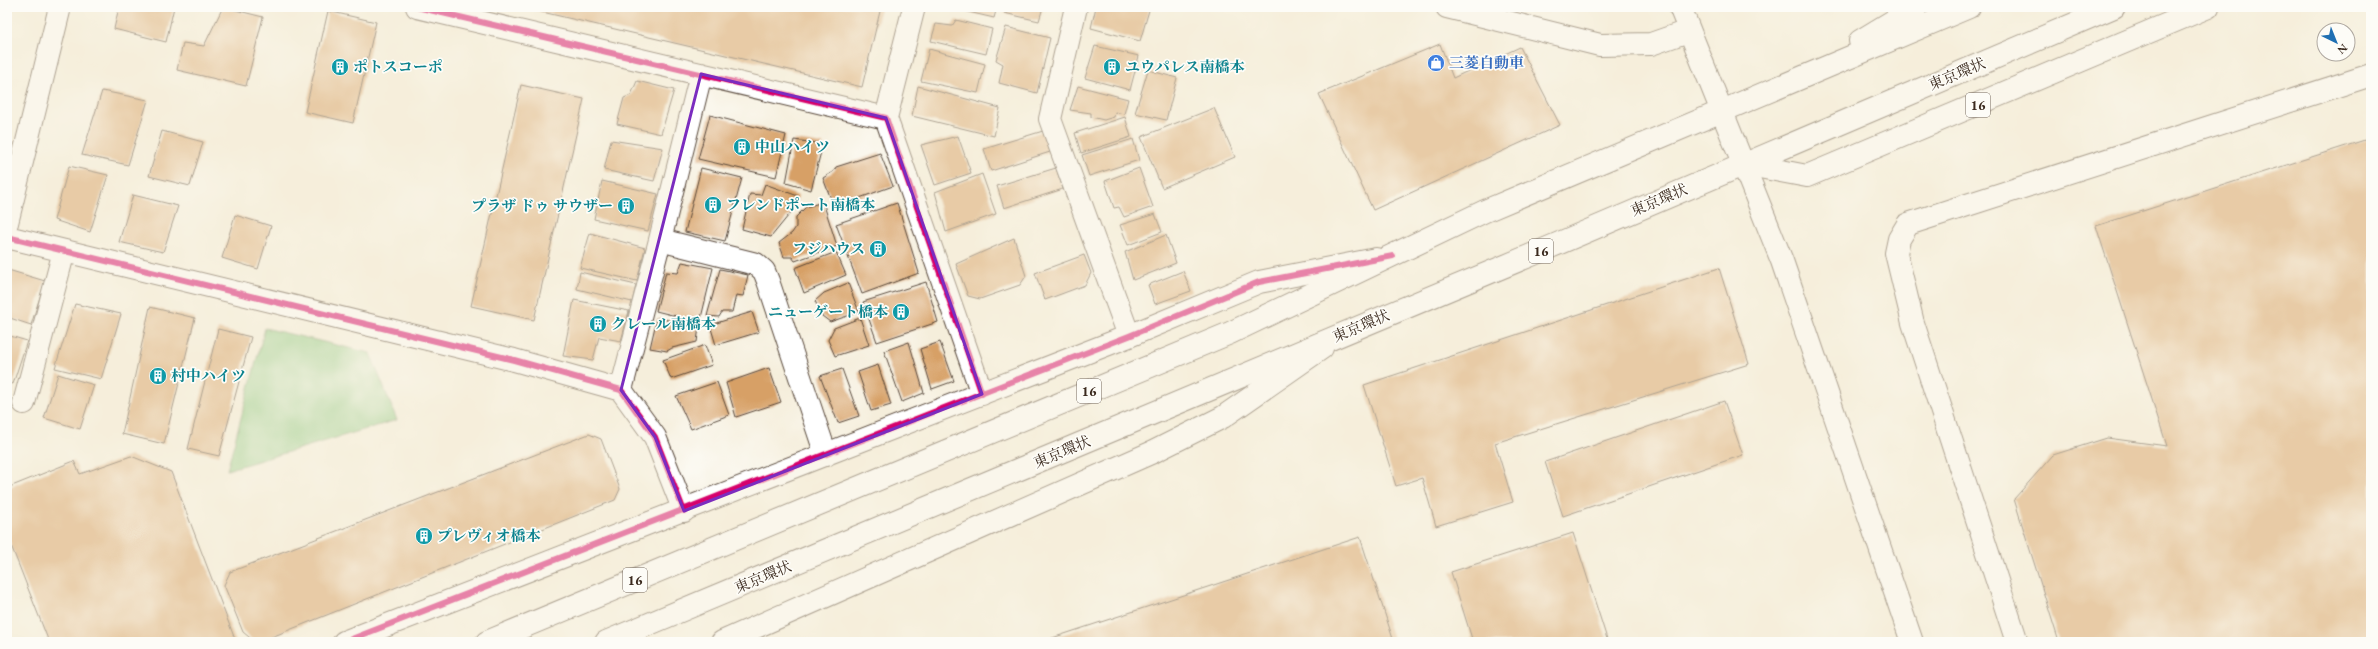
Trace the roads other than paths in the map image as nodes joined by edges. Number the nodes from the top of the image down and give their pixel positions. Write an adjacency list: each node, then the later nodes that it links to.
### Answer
1 (60, 7): 18 (main road)
2 (418, 7): 12 (main road)
3 (914, 7): 16 (main road)
4 (1076, 7): 23 (main road)
5 (1447, 7): 11 (main road)
6 (1680, 7): 11 (main road)
7 (1916, 7): 14 (main road)
8 (1969, 7): 14 (main road, 16)
9 (2114, 7): 17 (main road, 東京環状 / 16)
10 (2208, 7): 17 (main road, 16)
11 (1688, 31): 15 (main road)
12 (701, 74): 16 (main road); 20 (main road)
13 (2371, 75): 35 (main road)
14 (1794, 81): 15 (main road, 16)
15 (1721, 111): 17 (main road); 22 (main road, 16)
16 (886, 118): 26 (main road)
17 (1744, 164): 24 (main road, 東京環状 / 16); 34 (main road)
18 (7, 223)
19 (7, 237): 21 (main road)
20 (660, 240): 25 (main road); 28 (main road)
21 (64, 250): 25 (main road); 27 (main road)
22 (1393, 256): 23 (main road); 31 (main road, 16)
23 (1129, 336): 26 (main road)
24 (1338, 336): 32 (main road, 東京環状 / 16); 33 (main road)
25 (621, 390): 29 (main road)
26 (982, 394): 28 (main road)
27 (24, 403)
28 (826, 455): 29 (main road)
29 (684, 512): 30 (main road)
30 (344, 642)
31 (487, 642)
32 (606, 642)
33 (722, 642)
34 (1912, 642)
35 (2017, 642)

